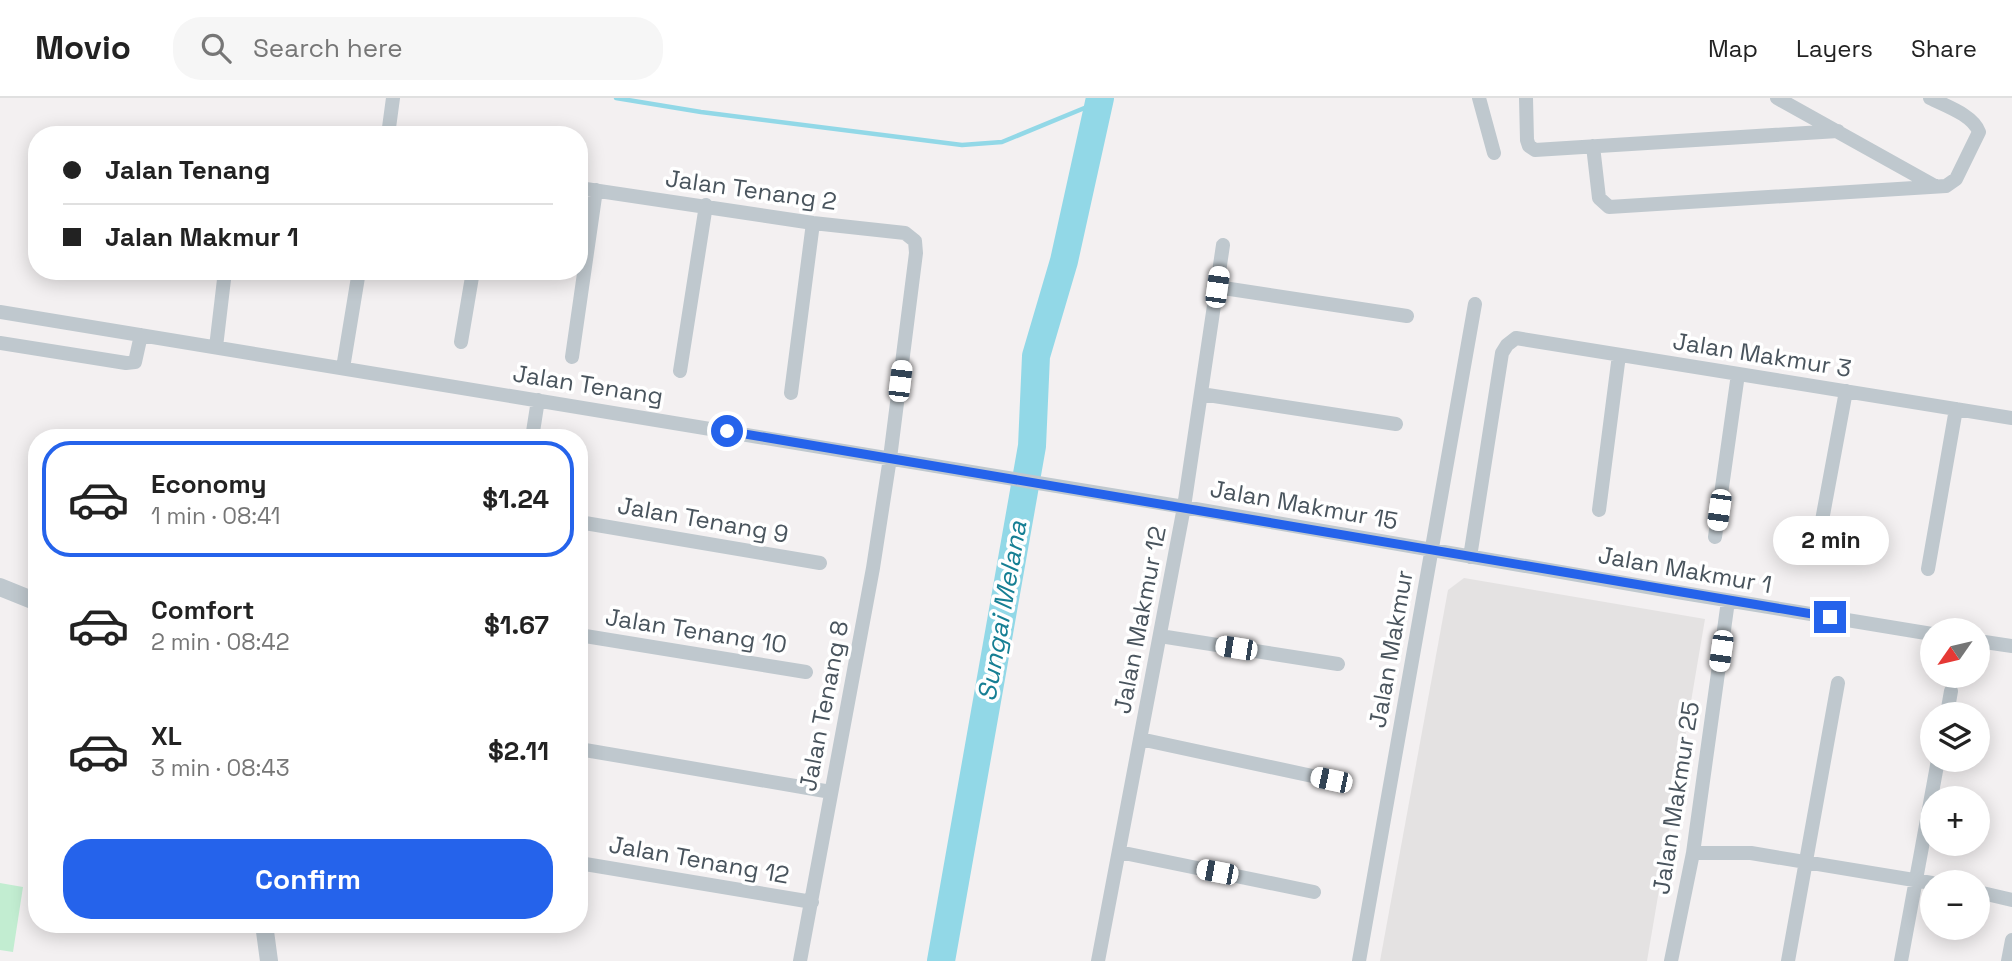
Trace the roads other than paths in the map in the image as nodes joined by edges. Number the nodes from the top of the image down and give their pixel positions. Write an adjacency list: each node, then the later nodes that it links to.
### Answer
1 (393, 98): 6 (street)
2 (1479, 98): 9 (street)
3 (1526, 98): 8 (street)
4 (1777, 98): 7 (street)
5 (1930, 98): 10 (street)
6 (389, 126)
7 (1838, 131): 8 (street); 10 (street)
8 (1593, 145): 10 (street)
9 (1494, 153)
10 (1936, 186)
11 (588, 189): 12 (street, Jalan Tenang 2)
12 (596, 190): 13 (street, Jalan Tenang 2); 17 (street)
13 (706, 205): 14 (street, Jalan Tenang 2); 33 (street)
14 (813, 223): 15 (street, Jalan Tenang 2); 36 (street)
15 (915, 241): 43 (street, Jalan Tenang 8)
16 (1223, 245): 22 (street, Jalan Makmur 12)
17 (588, 246)
18 (224, 280): 29 (street)
19 (358, 280): 32 (street)
20 (471, 280): 27 (street)
21 (583, 280): 31 (street)
22 (1217, 287): 25 (street); 37 (street, Jalan Makmur 12)
23 (1475, 304): 50 (street, Jalan Makmur)
24 (0, 312): 26 (street, Jalan Tenang)
25 (1407, 316)
26 (141, 335): 28 (street); 29 (street, Jalan Tenang)
27 (461, 342)
28 (0, 343)
29 (216, 347): 32 (street, Jalan Tenang)
30 (1619, 355): 34 (street, Jalan Makmur 3); 46 (street); 51 (street, Jalan Makmur 3)
31 (572, 357)
32 (343, 368): 38 (street, Jalan Tenang)
33 (680, 371)
34 (1738, 374): 35 (street, Jalan Makmur 3); 48 (street)
35 (1846, 391): 39 (street, Jalan Makmur 3); 49 (street)
36 (791, 393)
37 (1201, 394): 41 (street); 45 (street, Jalan Makmur 12)
38 (538, 400): 42 (street); 43 (street, Jalan Tenang)
39 (1956, 409): 40 (street, Jalan Makmur 3); 53 (street)
40 (2012, 418)
41 (1396, 424)
42 (533, 429)
43 (890, 458): 44 (street, Jalan Tenang); 71 (street, Jalan Tenang 8)
44 (1168, 505): 45 (street, Jalan Makmur 15)
45 (1184, 507): 50 (street, Jalan Makmur 15); 59 (street, Jalan Makmur 12)
46 (1598, 510)
47 (588, 524): 52 (street, Jalan Tenang 9)
48 (1715, 537)
49 (1818, 542)
50 (1432, 550): 51 (street, Jalan Makmur 1); 87 (street, Jalan Makmur)
51 (1470, 557): 56 (street, Jalan Makmur 1)
52 (820, 563)
53 (1928, 569)
54 (0, 587): 55 (street)
55 (28, 598)
56 (1728, 601): 57 (street, Jalan Makmur 1); 73 (street, Jalan Makmur 25)
57 (1920, 632)
58 (588, 636): 63 (street, Jalan Tenang 10)
59 (1160, 636): 62 (street); 67 (street, Jalan Makmur 12)
60 (1990, 643): 61 (street)
61 (2012, 646)
62 (1338, 664)
63 (806, 672)
64 (1838, 683): 74 (street)
65 (1951, 691): 66 (street)
66 (1949, 702)
67 (1140, 739): 70 (street); 72 (street, Jalan Makmur 12)
68 (588, 751): 71 (street)
69 (1936, 772): 76 (street)
70 (1331, 780)
71 (831, 792): 81 (street, Jalan Tenang 8)
72 (1119, 852): 78 (street); 86 (street, Jalan Makmur 12)
73 (1693, 853): 74 (street); 88 (street, Jalan Makmur 25)
74 (1805, 862): 76 (street); 89 (street)
75 (588, 865): 81 (street, Jalan Tenang 12)
76 (1916, 880): 77 (street); 90 (street)
77 (1920, 881)
78 (1314, 892)
79 (1990, 895): 80 (street)
80 (2012, 900)
81 (812, 902): 85 (street, Jalan Tenang 8)
82 (265, 933): 84 (street)
83 (2012, 940): 91 (street)
84 (270, 961)
85 (800, 961)
86 (1098, 961)
87 (1359, 961)
88 (1671, 961)
89 (1788, 961)
90 (1901, 961)
91 (2008, 961)

